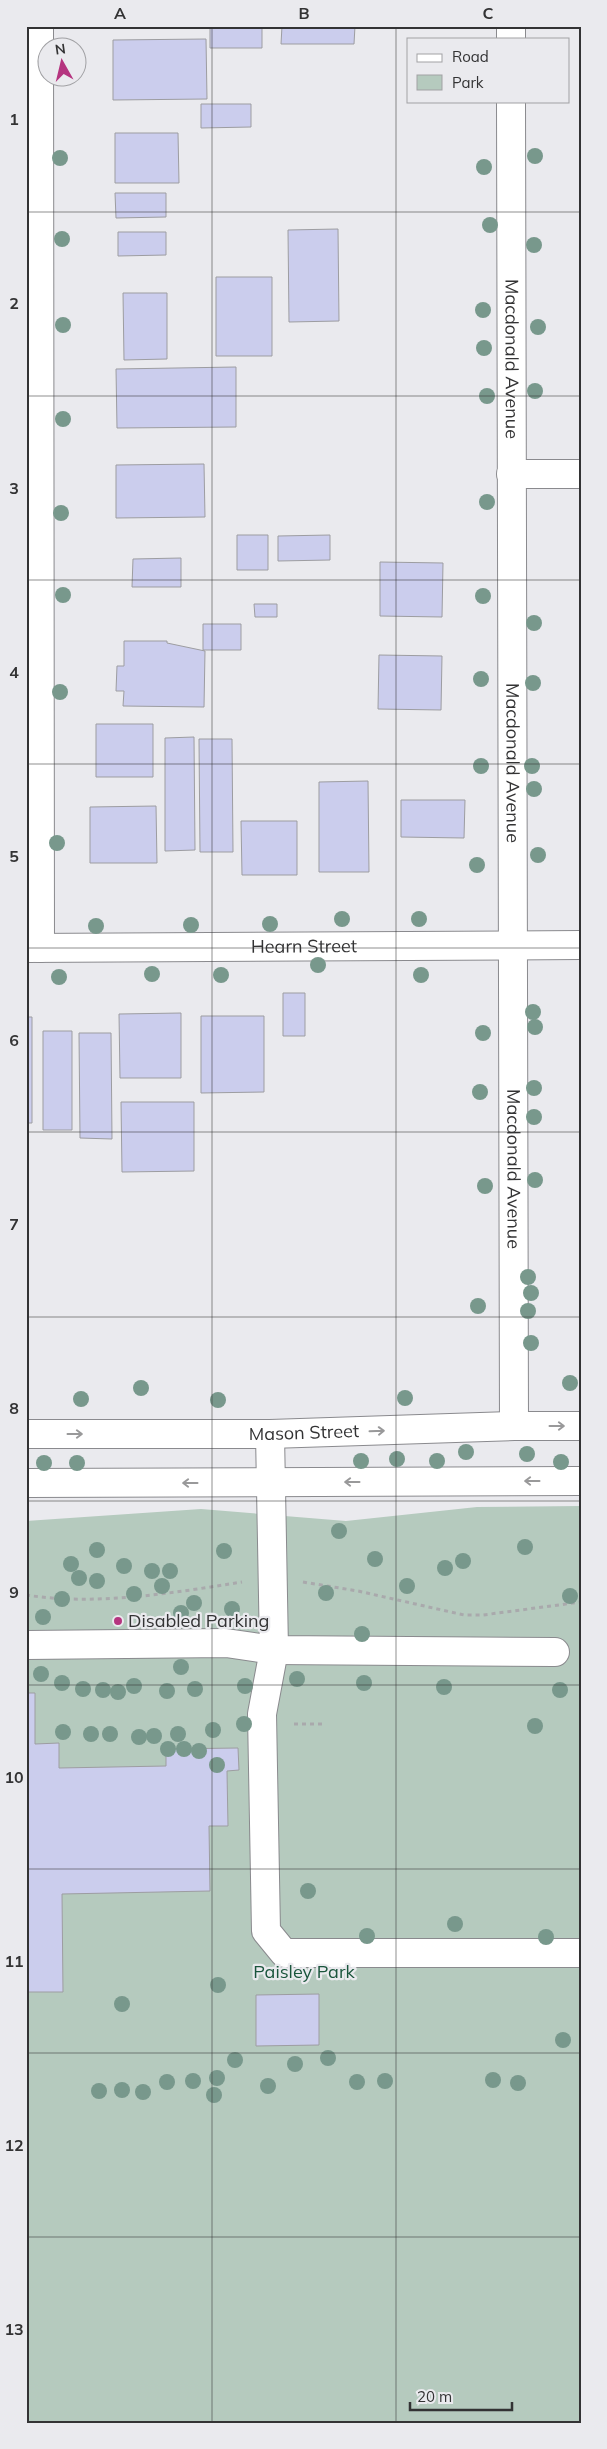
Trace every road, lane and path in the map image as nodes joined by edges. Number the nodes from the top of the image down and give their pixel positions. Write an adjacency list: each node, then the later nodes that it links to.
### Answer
1 (39, 26): 7 (street)
2 (511, 102): 3 (street, Macdonald Avenue)
3 (511, 474): 4 (street); 5 (street, Macdonald Avenue)
4 (581, 474)
5 (513, 945): 6 (street, Hearn Street); 7 (street, Hearn Street); 8 (street, Macdonald Avenue)
6 (581, 945)
7 (33, 948)
8 (514, 1426): 9 (street, Mason Street, one-way to 9); 11 (street, Mason Street, one-way to 8)
9 (581, 1426)
10 (26, 1434): 11 (street, Mason Street, one-way to 11)
11 (270, 1434): 14 (street)
12 (581, 1481): 14 (street, one-way to 14)
13 (26, 1483): 14 (street, one-way to 13)
14 (271, 1483): 20 (street)
15 (245, 1581): 17 (path)
16 (296, 1581): 18 (path)
17 (26, 1595)
18 (581, 1602)
19 (26, 1645): 20 (street)
20 (274, 1650): 21 (street); 24 (street)
21 (555, 1652)
22 (290, 1724): 23 (path)
23 (326, 1724)
24 (581, 1953)

